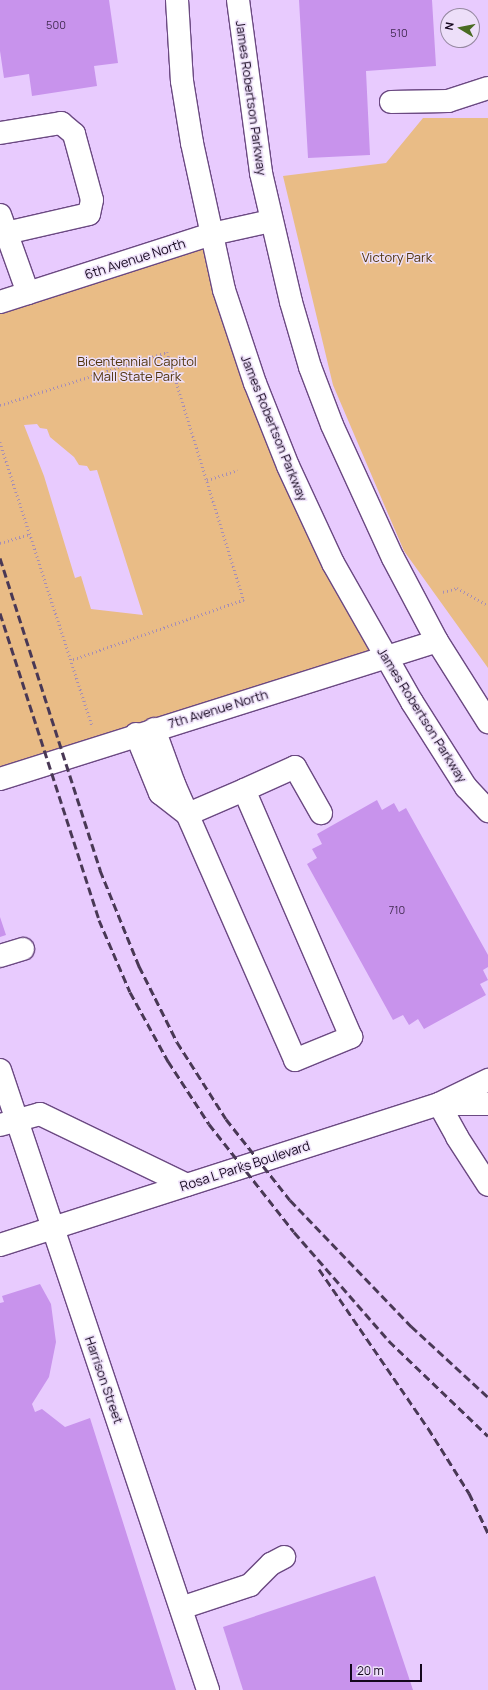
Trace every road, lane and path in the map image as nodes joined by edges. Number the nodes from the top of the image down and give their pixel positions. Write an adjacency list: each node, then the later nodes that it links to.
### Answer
1 (177, 0): 8 (main road, James Robertson Parkway)
2 (238, 0): 6 (main road, James Robertson Parkway)
3 (488, 88): 4 (main road)
4 (392, 102)
5 (0, 133): 7 (main road)
6 (271, 221): 8 (main road, 6th Avenue North); 19 (main road, James Robertson Parkway)
7 (3, 224): 9 (main road)
8 (212, 234): 9 (main road, 6th Avenue North); 20 (main road, James Robertson Parkway)
9 (28, 293): 10 (main road, 6th Avenue North)
10 (0, 302)
11 (0, 405): 14 (path)
12 (0, 442): 15 (path)
13 (237, 470): 14 (path)
14 (207, 480): 21 (path)
15 (29, 534): 16 (path); 21 (path)
16 (0, 543)
17 (443, 592): 18 (path)
18 (488, 605)
19 (437, 641): 20 (main road, 7th Avenue North); 22 (main road, James Robertson Parkway)
20 (385, 658): 24 (main road, 7th Avenue North); 27 (main road, James Robertson Parkway)
21 (70, 661): 23 (path)
22 (488, 722)
23 (92, 726)
24 (145, 731): 25 (main road, 7th Avenue North); 29 (main road)
25 (0, 779)
26 (244, 790): 28 (main road); 29 (main road); 29 (main road)
27 (488, 811)
28 (321, 813)
29 (188, 814)
30 (23, 948): 31 (main road)
31 (0, 956)
32 (0, 1070): 36 (main road, Harrison Street)
33 (488, 1080): 34 (main road, Rosa L Parks Boulevard)
34 (439, 1104): 35 (main road); 37 (main road); 38 (main road, Rosa L Parks Boulevard)
35 (488, 1104)
36 (8, 1122): 38 (main road); 39 (main road, Harrison Street)
37 (488, 1184)
38 (187, 1185): 39 (main road, Rosa L Parks Boulevard)
39 (53, 1229): 40 (main road, Rosa L Parks Boulevard); 42 (main road, Harrison Street)
40 (0, 1246)
41 (284, 1557): 42 (main road)
42 (181, 1608): 43 (main road, Harrison Street)
43 (208, 1690)

